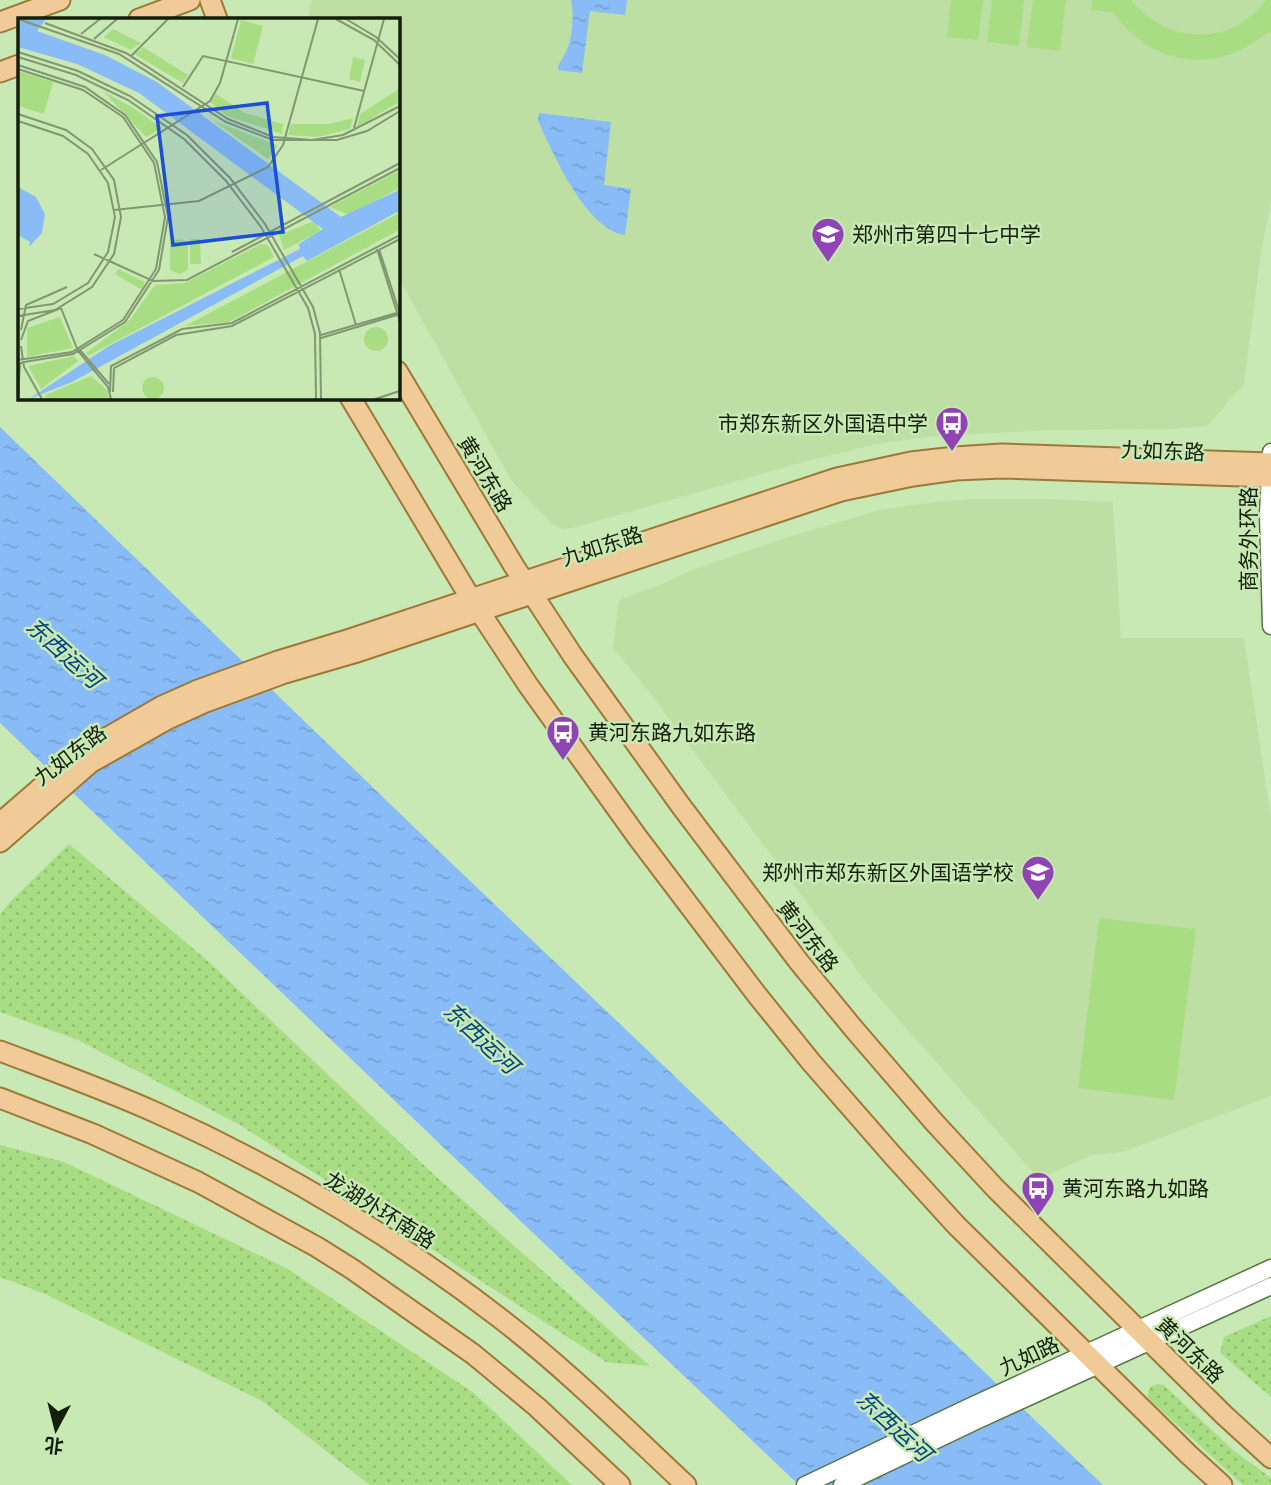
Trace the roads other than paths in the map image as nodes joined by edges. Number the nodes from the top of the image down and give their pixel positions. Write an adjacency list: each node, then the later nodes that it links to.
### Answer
1 (60, 0): 6 (main road)
2 (190, 0): 4 (main road)
3 (210, 0): 5 (main road)
4 (150, 13)
5 (217, 18)
6 (0, 22)
7 (18, 65): 8 (main road)
8 (0, 72)
9 (399, 374): 13 (main road, 黄河东路)
10 (351, 399): 14 (main road)
11 (1271, 452): 12 (street, 商务外环路)
12 (1271, 470): 13 (main road, 九如东路); 15 (street, 商务外环路)
13 (528, 588): 14 (main road, 九如东路); 23 (main road, 黄河东路)
14 (475, 605): 16 (main road, 九如东路); 24 (main road)
15 (1271, 626)
16 (33, 803): 17 (main road, 九如东路); 18 (main road, 九如东路)
17 (0, 823)
18 (0, 842)
19 (0, 1051): 27 (main road, 龙湖外环南路)
20 (0, 1098): 26 (main road)
21 (1271, 1268): 23 (street, 九如路)
22 (1271, 1286): 23 (street, 九如路)
23 (1143, 1336): 24 (street, 九如路); 25 (main road, 黄河东路)
24 (1091, 1360): 28 (street, 九如路); 29 (street, 九如路); 30 (main road)
25 (1271, 1458)
26 (620, 1485)
27 (686, 1485)
28 (805, 1485)
29 (842, 1485)
30 (1222, 1485)

